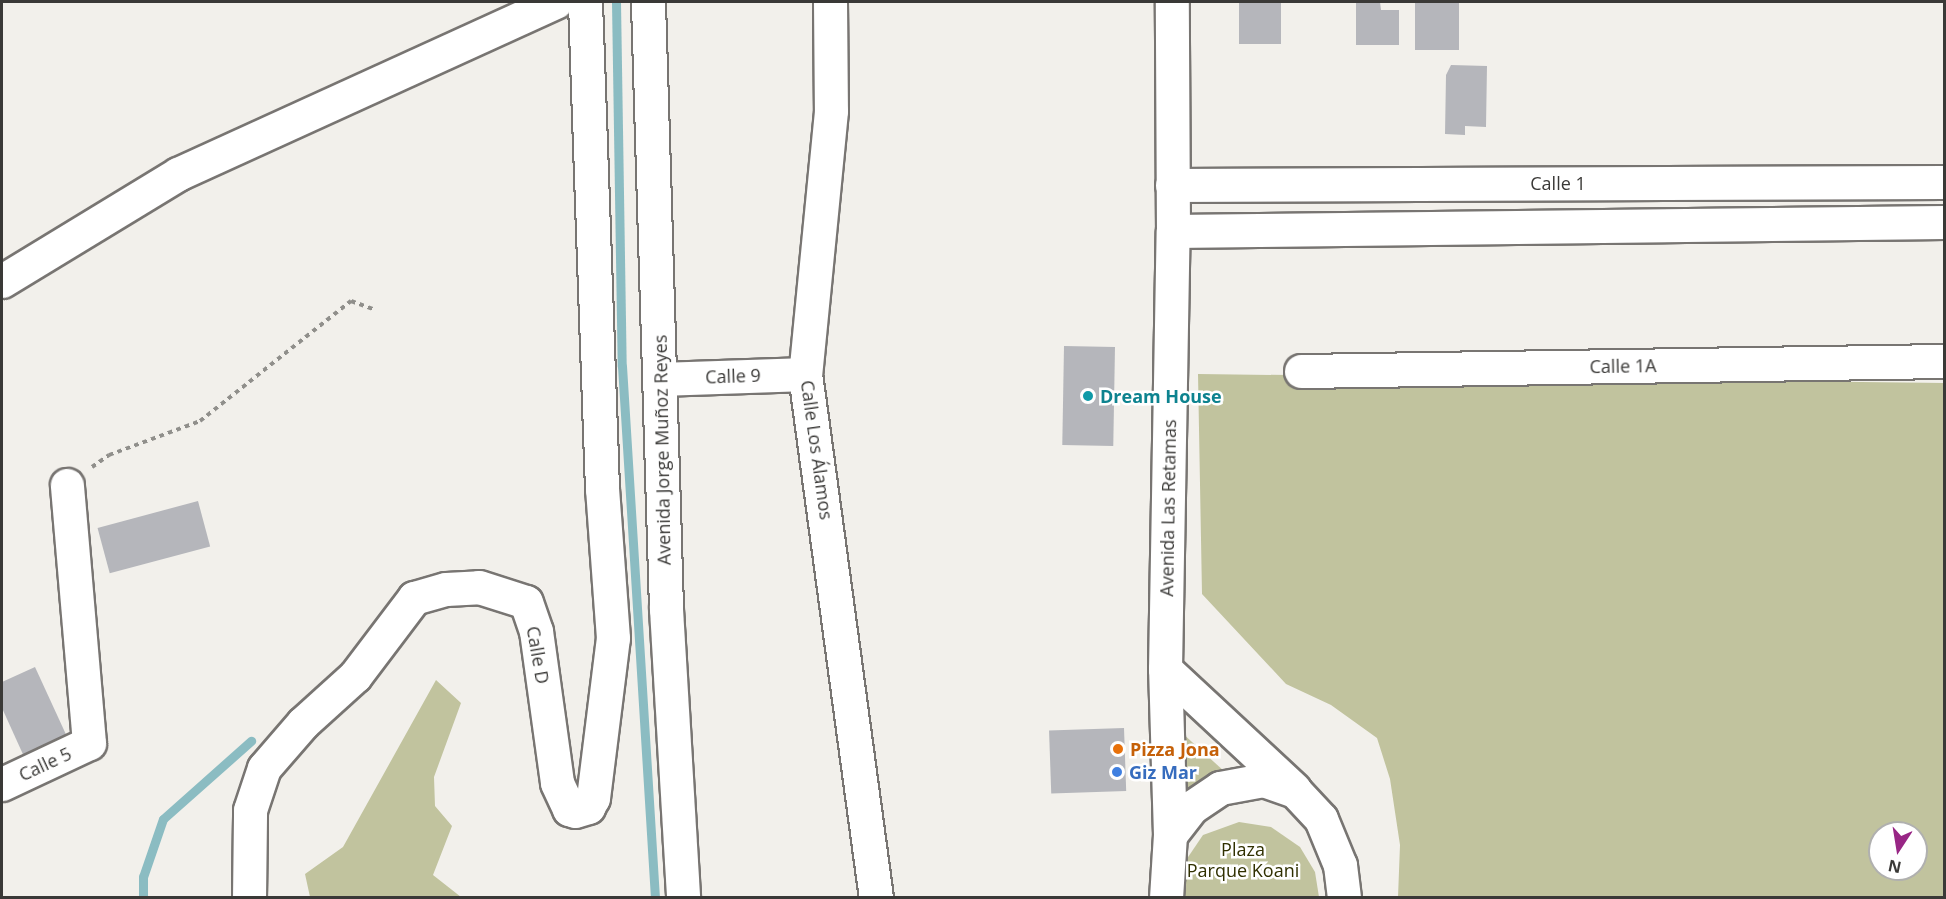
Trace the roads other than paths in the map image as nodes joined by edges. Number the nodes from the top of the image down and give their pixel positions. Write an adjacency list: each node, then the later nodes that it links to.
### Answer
1 (556, 2): 14 (street)
2 (585, 2): 24 (street, Calle D)
3 (648, 2): 18 (street, Avenida Jorge Muñoz Reyes)
4 (830, 2): 17 (street, Calle Los Álamos)
5 (1172, 2): 9 (street, Avenida Las Retamas)
6 (1944, 182): 7 (street, Calle 1)
7 (1696, 183): 8 (street, Calle 1); 11 (street)
8 (1383, 184): 9 (street, Calle 1); 12 (street)
9 (1172, 185): 13 (street, Avenida Las Retamas)
10 (1944, 222): 11 (street)
11 (1697, 224): 12 (street)
12 (1383, 228): 13 (street)
13 (1173, 231): 20 (street, Avenida Las Retamas)
14 (2, 281)
15 (1944, 361): 16 (street, Calle 1A)
16 (1301, 371)
17 (805, 374): 18 (street, Calle 9); 26 (street, Calle Los Álamos)
18 (661, 379): 25 (street, Avenida Jorge Muñoz Reyes)
19 (67, 485): 21 (street, Calle 5)
20 (1165, 669): 22 (street); 23 (street, Avenida Las Retamas)
21 (2, 784)
22 (1295, 790): 23 (street); 28 (street)
23 (1170, 835): 27 (street, Avenida Las Retamas)
24 (249, 897)
25 (683, 897)
26 (876, 897)
27 (1166, 897)
28 (1344, 897)

